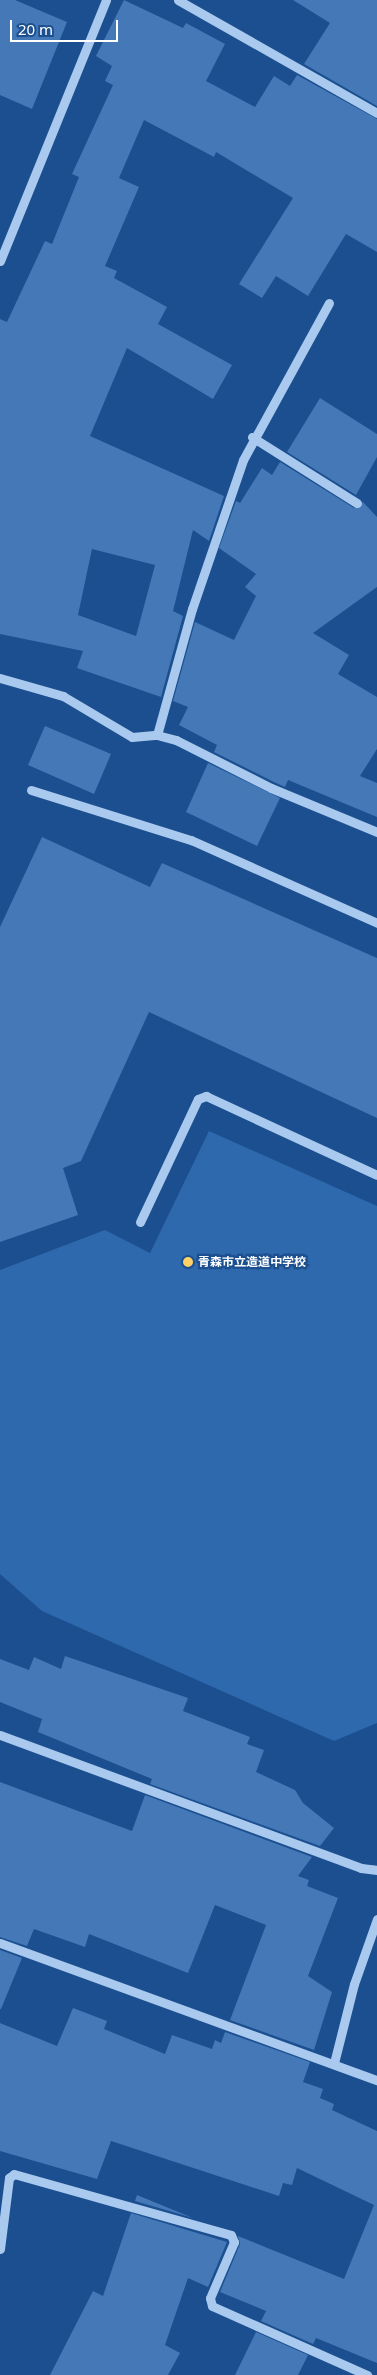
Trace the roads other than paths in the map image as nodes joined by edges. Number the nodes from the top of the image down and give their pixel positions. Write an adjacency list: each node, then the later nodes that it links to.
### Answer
1 (106, 0): 4 (street)
2 (178, 0): 3 (street)
3 (377, 113)
4 (0, 261)
5 (329, 303): 6 (street)
6 (252, 437): 7 (street); 9 (street)
7 (357, 503)
8 (0, 678): 9 (street)
9 (157, 734): 11 (street)
10 (31, 790): 12 (street)
11 (377, 832)
12 (377, 923)
13 (377, 1175): 14 (street)
14 (140, 1222)
15 (0, 1735): 16 (street)
16 (377, 1871)
17 (377, 1919): 19 (street)
18 (0, 1943): 19 (street)
19 (334, 2063): 20 (street)
20 (377, 2080)
21 (0, 2249): 22 (street)
22 (367, 2375)

